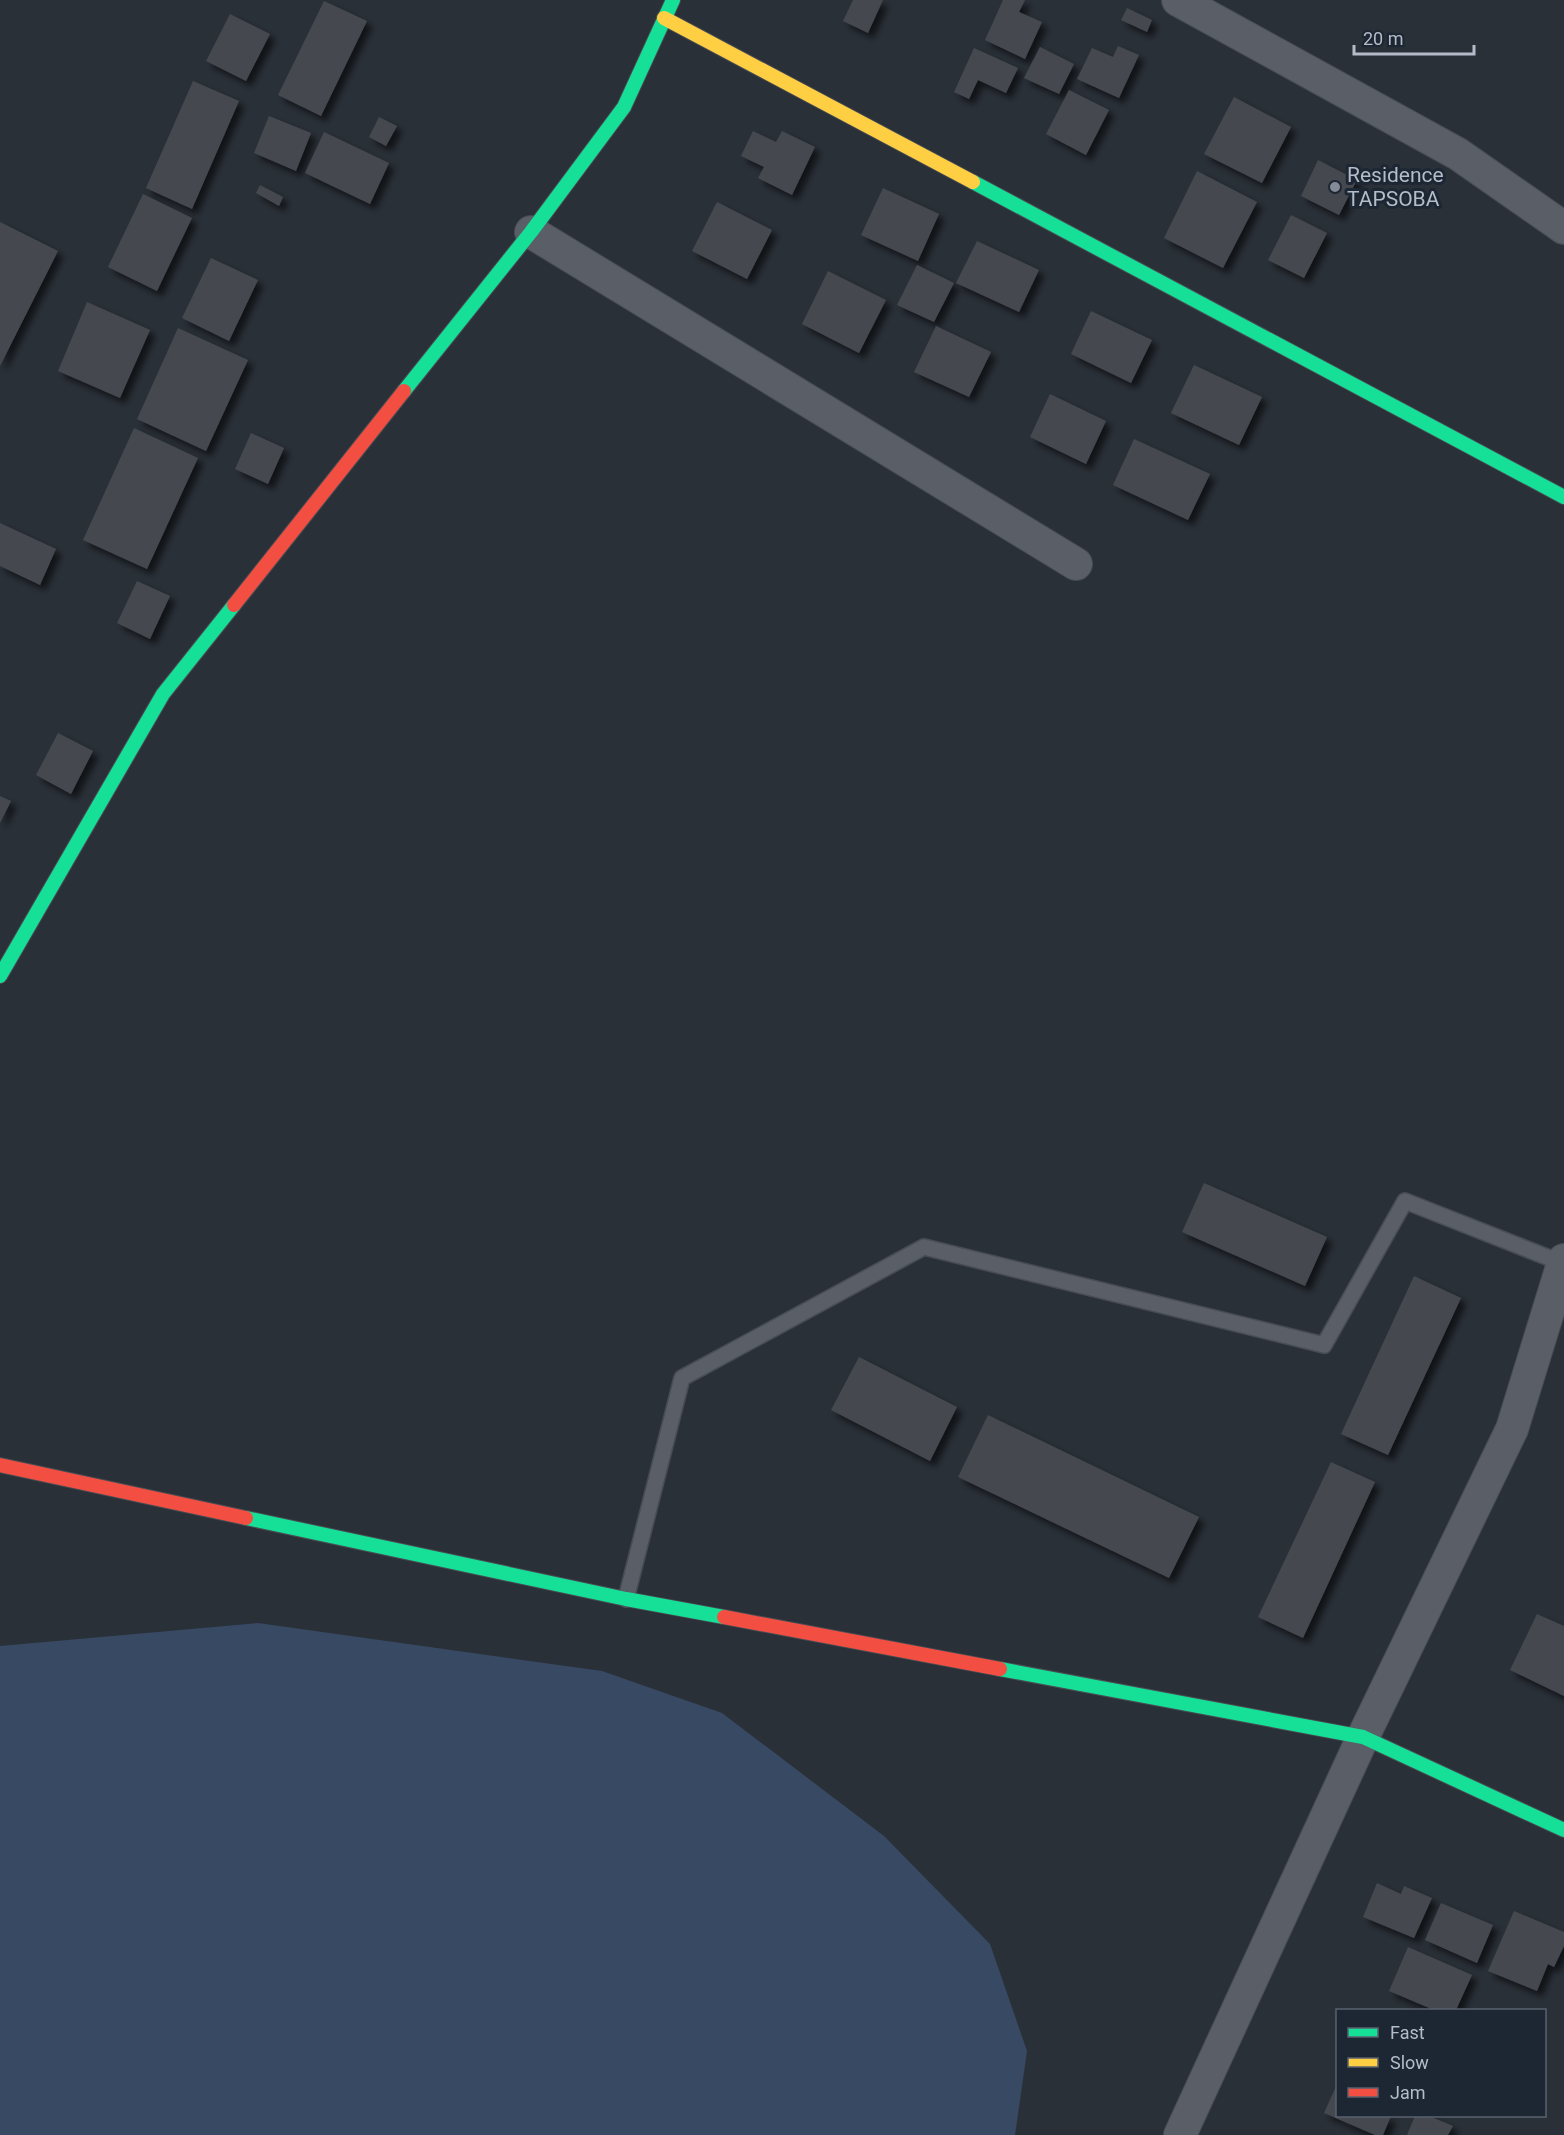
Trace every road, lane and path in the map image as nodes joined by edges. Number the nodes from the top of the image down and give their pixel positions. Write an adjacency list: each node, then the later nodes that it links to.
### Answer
1 (673, 0): 3 (street)
2 (1178, 0): 4 (street)
3 (664, 18): 5 (street); 6 (street)
4 (1564, 228)
5 (531, 232): 7 (street); 8 (street)
6 (1564, 497)
7 (1076, 564)
8 (0, 976)
9 (1563, 1262): 11 (lane); 12 (street)
10 (0, 1465): 11 (street)
11 (626, 1599): 12 (street)
12 (1364, 1737): 13 (street); 14 (street)
13 (1564, 1830)
14 (1180, 2135)

